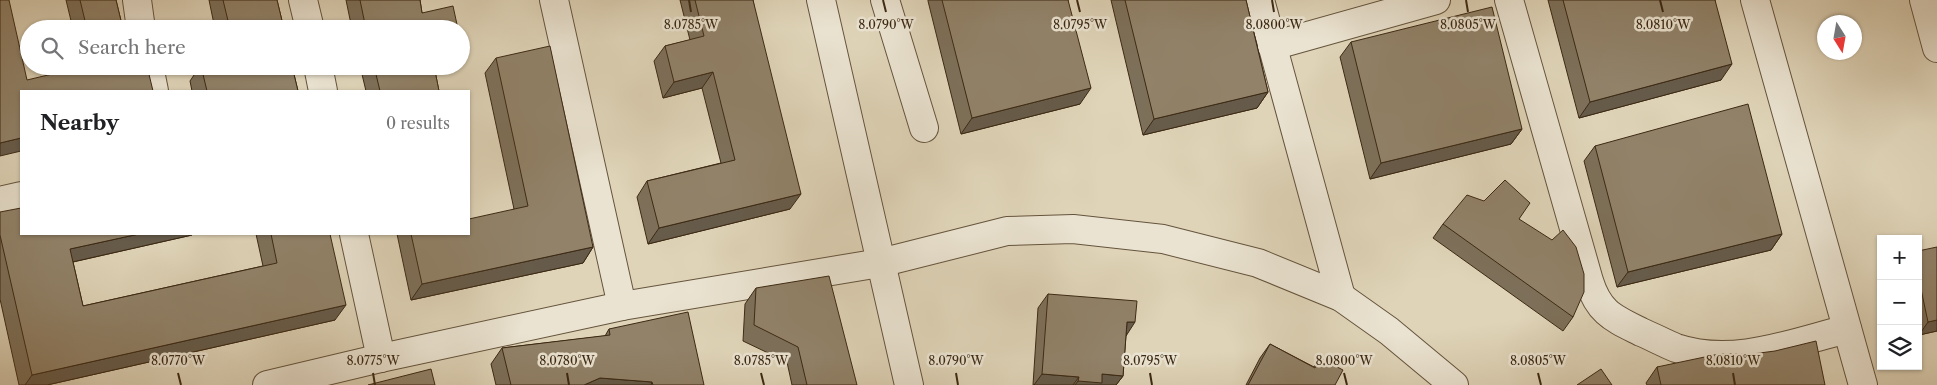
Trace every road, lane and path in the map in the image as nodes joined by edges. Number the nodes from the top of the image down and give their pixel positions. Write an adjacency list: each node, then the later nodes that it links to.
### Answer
1 (137, 0): 11 (street)
2 (303, 0): 12 (street)
3 (554, 0): 25 (street)
4 (885, 0): 19 (street)
5 (1260, 0): 13 (street)
6 (1436, 0): 13 (street)
7 (1508, 0): 26 (street)
8 (1756, 0): 26 (street)
9 (1924, 0): 14 (street)
10 (829, 2): 23 (street)
11 (140, 20)
12 (308, 20)
13 (1272, 46): 24 (street)
14 (1937, 48)
15 (151, 75): 17 (street)
16 (320, 75): 18 (street)
17 (154, 90)
18 (323, 90)
19 (924, 128)
20 (20, 196): 21 (street)
21 (0, 202)
22 (354, 235): 27 (street)
23 (880, 263): 24 (street); 25 (street); 29 (street)
24 (1341, 297): 30 (street)
25 (622, 306): 27 (street)
26 (1848, 329): 31 (street)
27 (381, 358): 28 (street)
28 (267, 385)
29 (908, 385)
30 (1454, 385)
31 (1863, 385)

